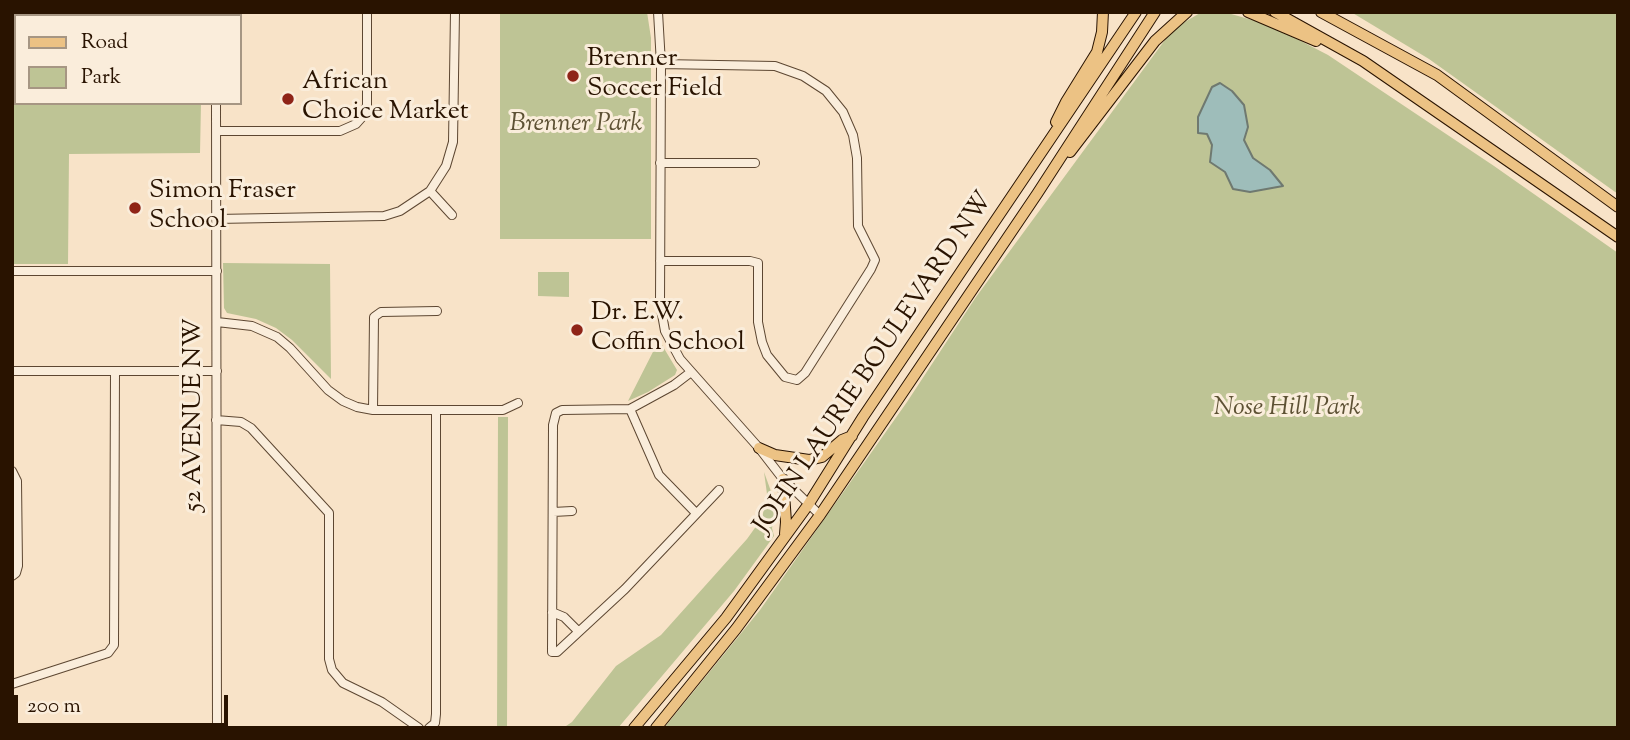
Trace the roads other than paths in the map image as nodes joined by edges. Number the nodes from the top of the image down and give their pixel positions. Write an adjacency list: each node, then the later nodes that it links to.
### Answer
1 (368, 12): 16 (street)
2 (455, 12): 20 (street)
3 (658, 12): 14 (street)
4 (1103, 12): 17 (main road)
5 (1136, 12): 17 (main road, JOHN LAURIE BOULEVARD NW)
6 (1155, 12): 21 (main road, JOHN LAURIE BOULEVARD NW)
7 (1187, 12): 21 (main road)
8 (1248, 12): 13 (main road)
9 (1275, 12): 13 (main road)
10 (1321, 12): 12 (main road)
11 (1335, 12): 12 (main road)
12 (1343, 22): 22 (main road)
13 (1339, 48): 25 (main road)
14 (661, 64): 18 (street); 26 (street)
15 (216, 105): 16 (street, 52 AVENUE NW)
16 (216, 131): 24 (street, 52 AVENUE NW)
17 (1046, 145): 40 (main road, JOHN LAURIE BOULEVARD NW)
18 (660, 163): 19 (street); 26 (street)
19 (755, 163)
20 (430, 191): 23 (street); 24 (street)
21 (1037, 194): 49 (main road, JOHN LAURIE BOULEVARD NW)
22 (1618, 207)
23 (452, 215)
24 (216, 219): 28 (street, 52 AVENUE NW)
25 (1618, 237)
26 (660, 261): 34 (street)
27 (12, 271): 28 (street)
28 (217, 271): 30 (street, 52 AVENUE NW)
29 (437, 311): 37 (street)
30 (217, 322): 33 (street, 52 AVENUE NW); 37 (street)
31 (12, 371): 32 (street)
32 (115, 371): 33 (street); 54 (street)
33 (217, 371): 39 (street, 52 AVENUE NW)
34 (691, 372): 36 (street); 41 (street)
35 (518, 403): 38 (street)
36 (630, 409): 47 (street); 48 (street)
37 (373, 410): 38 (street)
38 (436, 410): 57 (street)
39 (216, 420): 55 (street, 52 AVENUE NW); 56 (street)
40 (852, 436): 41 (main road); 45 (main road, JOHN LAURIE BOULEVARD NW)
41 (759, 448): 43 (street)
42 (12, 471): 51 (street)
43 (783, 479): 45 (street); 50 (main road)
44 (719, 490): 48 (street)
45 (808, 505): 49 (street); 50 (main road, JOHN LAURIE BOULEVARD NW)
46 (572, 511): 47 (street)
47 (552, 512): 52 (street)
48 (695, 512): 53 (street)
49 (820, 515): 59 (main road, JOHN LAURIE BOULEVARD NW)
50 (784, 538): 58 (main road, JOHN LAURIE BOULEVARD NW)
51 (12, 576)
52 (552, 612): 53 (street); 53 (street)
53 (578, 631)
54 (12, 684)
55 (217, 728)
56 (419, 728)
57 (429, 728)
58 (634, 728)
59 (656, 728)

